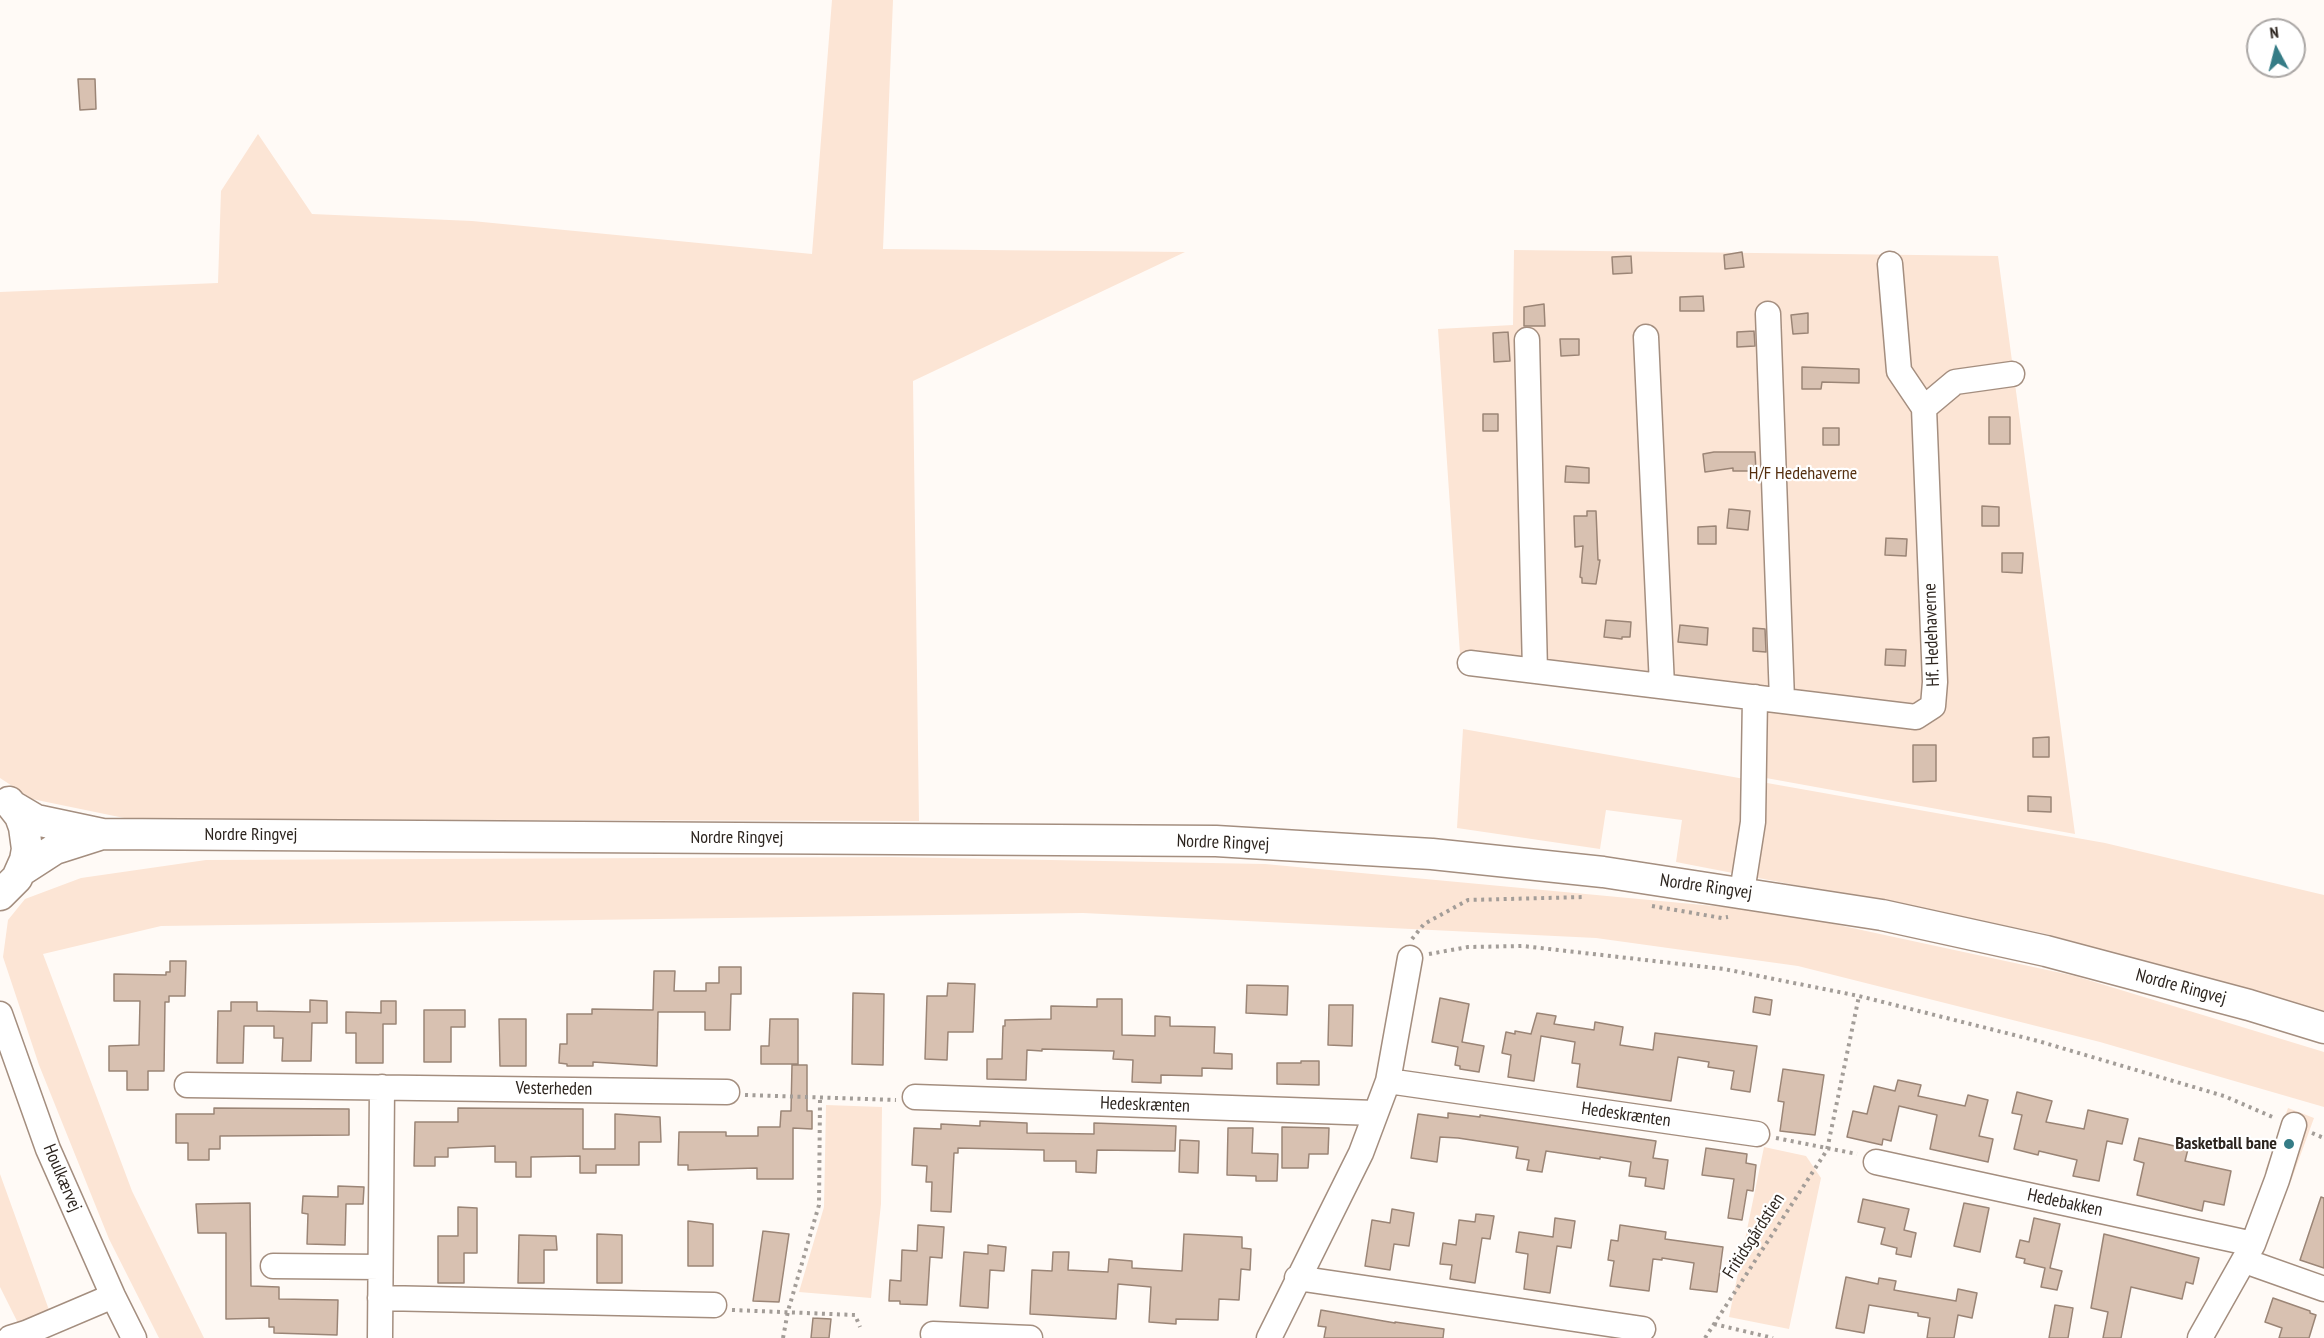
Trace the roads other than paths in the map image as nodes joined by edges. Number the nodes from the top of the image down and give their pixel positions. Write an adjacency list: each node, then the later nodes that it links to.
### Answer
1 (1890, 264): 6 (street)
2 (1768, 314): 11 (street)
3 (1646, 337): 9 (street)
4 (1527, 340): 8 (street)
5 (2012, 374): 6 (street)
6 (1924, 408): 11 (street, Hf. Hedehaverne)
7 (1470, 663): 8 (street, Hf. Hedehaverne)
8 (1535, 670): 9 (street, Hf. Hedehaverne)
9 (1662, 686): 10 (street, Hf. Hedehaverne)
10 (1755, 697): 11 (street, Hf. Hedehaverne); 15 (street)
11 (1782, 700)
12 (7, 801): 13 (main road, Nordre Ringvej); 14 (main road)
13 (102, 834): 14 (main road, Nordre Ringvej); 15 (main road, Nordre Ringvej)
14 (7, 890)
15 (1742, 892): 18 (main road, Nordre Ringvej)
16 (1410, 958): 19 (street)
17 (0, 1014): 33 (street, Houlkærvej)
18 (2324, 1028)
19 (1388, 1081): 24 (street); 26 (street, Hedeskrænten)
20 (187, 1085): 21 (street, Vesterheden)
21 (382, 1087): 22 (street, Vesterheden); 30 (street)
22 (727, 1092)
23 (915, 1097): 24 (street, Hedeskrænten)
24 (1375, 1113): 31 (street)
25 (2294, 1125): 28 (street)
26 (1757, 1134)
27 (1876, 1162): 28 (street, Hedebakken)
28 (2249, 1253): 32 (street, Hedebakken); 43 (street)
29 (273, 1266): 30 (street)
30 (380, 1267): 34 (street)
31 (1297, 1278): 36 (street); 42 (street)
32 (2324, 1288)
33 (113, 1296): 38 (street); 39 (street, Houlkærvej)
34 (380, 1298): 35 (street); 40 (street)
35 (714, 1305)
36 (1643, 1329)
37 (933, 1334): 41 (street)
38 (10, 1338)
39 (135, 1338)
40 (380, 1338)
41 (1030, 1338)
42 (1269, 1338)
43 (2200, 1338)

